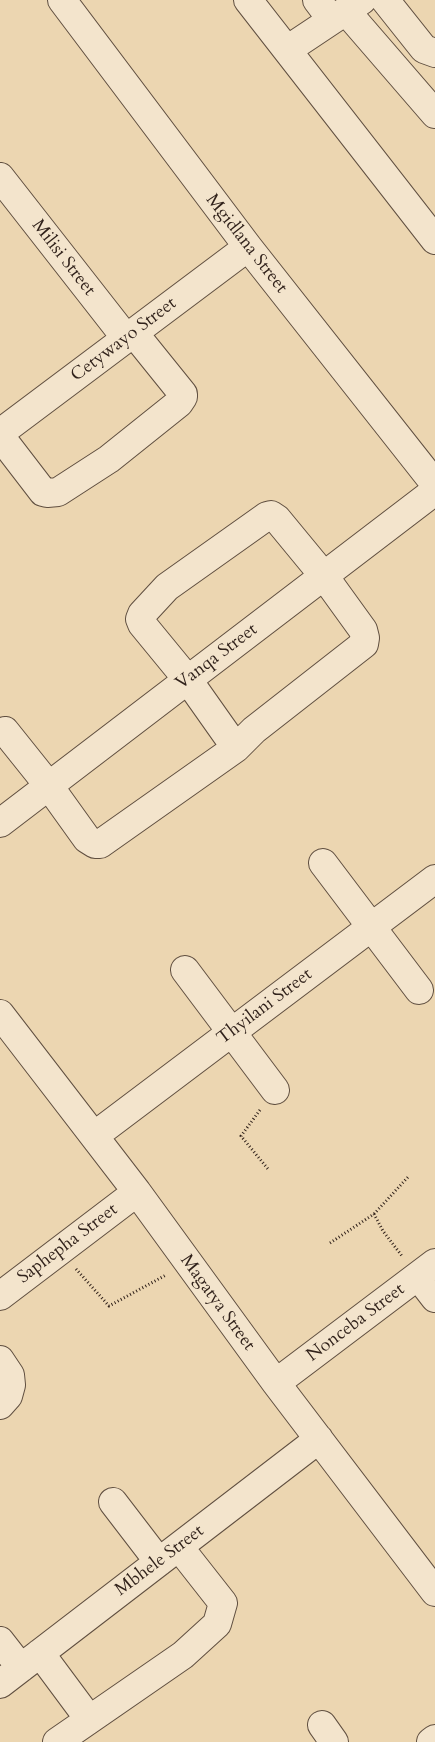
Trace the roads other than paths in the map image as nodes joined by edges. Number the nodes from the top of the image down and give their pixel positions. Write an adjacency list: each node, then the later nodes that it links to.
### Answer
1 (62, 0): 10 (street, Mgidlana Street)
2 (248, 0): 5 (street)
3 (385, 0): 6 (street)
4 (339, 8): 5 (street); 7 (street)
5 (287, 50): 9 (street)
6 (435, 53)
7 (435, 114)
8 (0, 178): 11 (street, Milisi Street)
9 (435, 240)
10 (248, 247): 11 (street, Cetywayo Street); 13 (street, Mgidlana Street)
11 (130, 335): 12 (street, Cetywayo Street); 12 (street, Milisi Street)
12 (0, 435)
13 (435, 484)
14 (435, 491): 15 (street, Vanqa Street)
15 (324, 576): 16 (street, Vanqa Street); 16 (street); 18 (street)
16 (188, 680): 18 (street); 19 (street, Vanqa Street)
17 (5, 731): 19 (street)
18 (236, 748): 19 (street)
19 (49, 786): 20 (street, Vanqa Street)
20 (0, 823)
21 (322, 864): 23 (street)
22 (435, 878): 23 (street, Thyilani Street)
23 (371, 927): 25 (street); 27 (street, Thyilani Street)
24 (185, 970): 27 (street)
25 (419, 990)
26 (0, 1014): 29 (street, Magatya Street)
27 (232, 1032): 28 (street); 29 (street, Thyilani Street)
28 (276, 1090)
29 (94, 1136): 30 (street, Magatya Street)
30 (137, 1192): 32 (street, Saphepha Street); 35 (street, Magatya Street)
31 (427, 1269): 33 (street); 35 (street, Nonceba Street)
32 (0, 1296)
33 (435, 1298)
34 (0, 1360): 36 (street)
35 (276, 1383): 37 (street, Magatya Street)
36 (0, 1405)
37 (319, 1439): 39 (street, Mbhele Street); 40 (street, Magatya Street)
38 (113, 1502): 39 (street)
39 (169, 1554): 42 (street, Mbhele Street); 43 (street)
40 (435, 1592)
41 (0, 1641): 42 (street)
42 (20, 1668): 43 (street)
43 (89, 1720): 45 (street)
44 (435, 1739): 46 (street)
45 (57, 1742)
46 (431, 1742)

